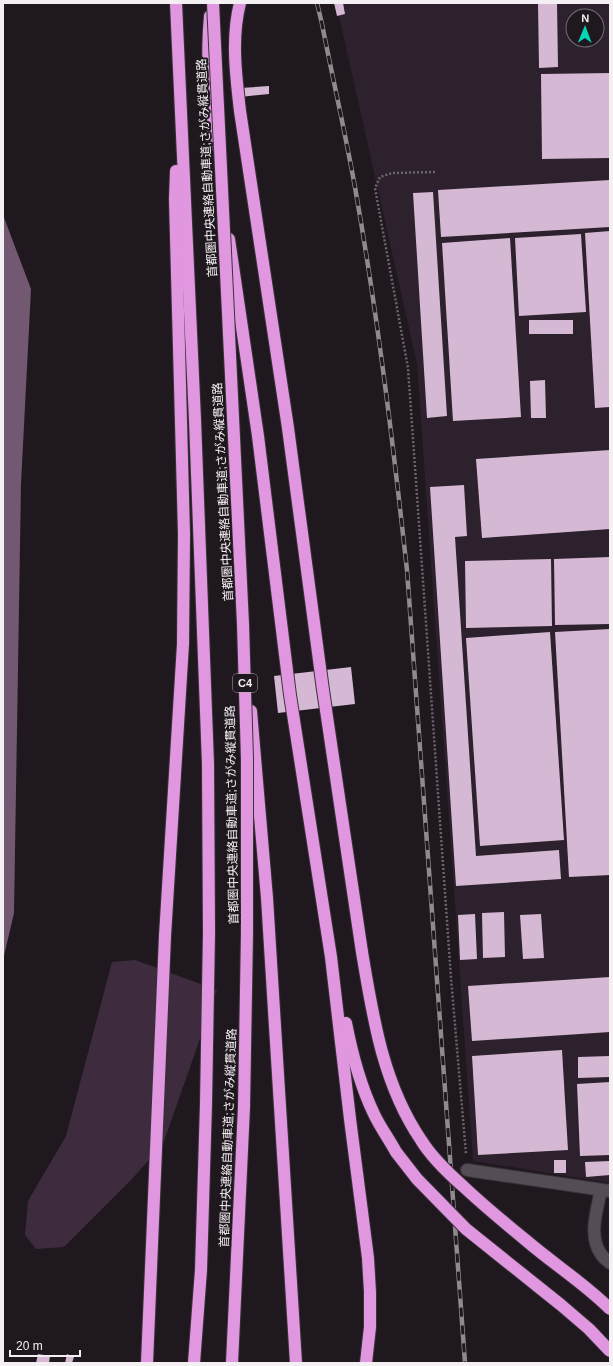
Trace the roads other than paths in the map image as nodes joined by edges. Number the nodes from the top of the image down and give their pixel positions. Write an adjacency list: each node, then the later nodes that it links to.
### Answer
1 (176, 3): 4 (highway, 首都圏中央連絡自動車道;さがみ縦貫道路)
2 (213, 3): 5 (highway, 首都圏中央連絡自動車道;さがみ縦貫道路 / C4, bridge); 6 (highway, bridge)
3 (240, 3): 10 (highway, bridge)
4 (179, 78): 12 (highway); 13 (highway, 首都圏中央連絡自動車道;さがみ縦貫道路)
5 (243, 624): 14 (highway, 首都圏中央連絡自動車道;さがみ縦貫道路 / C4, bridge); 15 (highway, bridge)
6 (332, 956): 11 (highway, bridge); 16 (highway)
7 (467, 1170): 8 (street)
8 (605, 1191): 9 (street)
9 (610, 1263)
10 (610, 1308)
11 (610, 1351)
12 (147, 1363)
13 (194, 1363)
14 (232, 1363)
15 (296, 1363)
16 (366, 1363)

